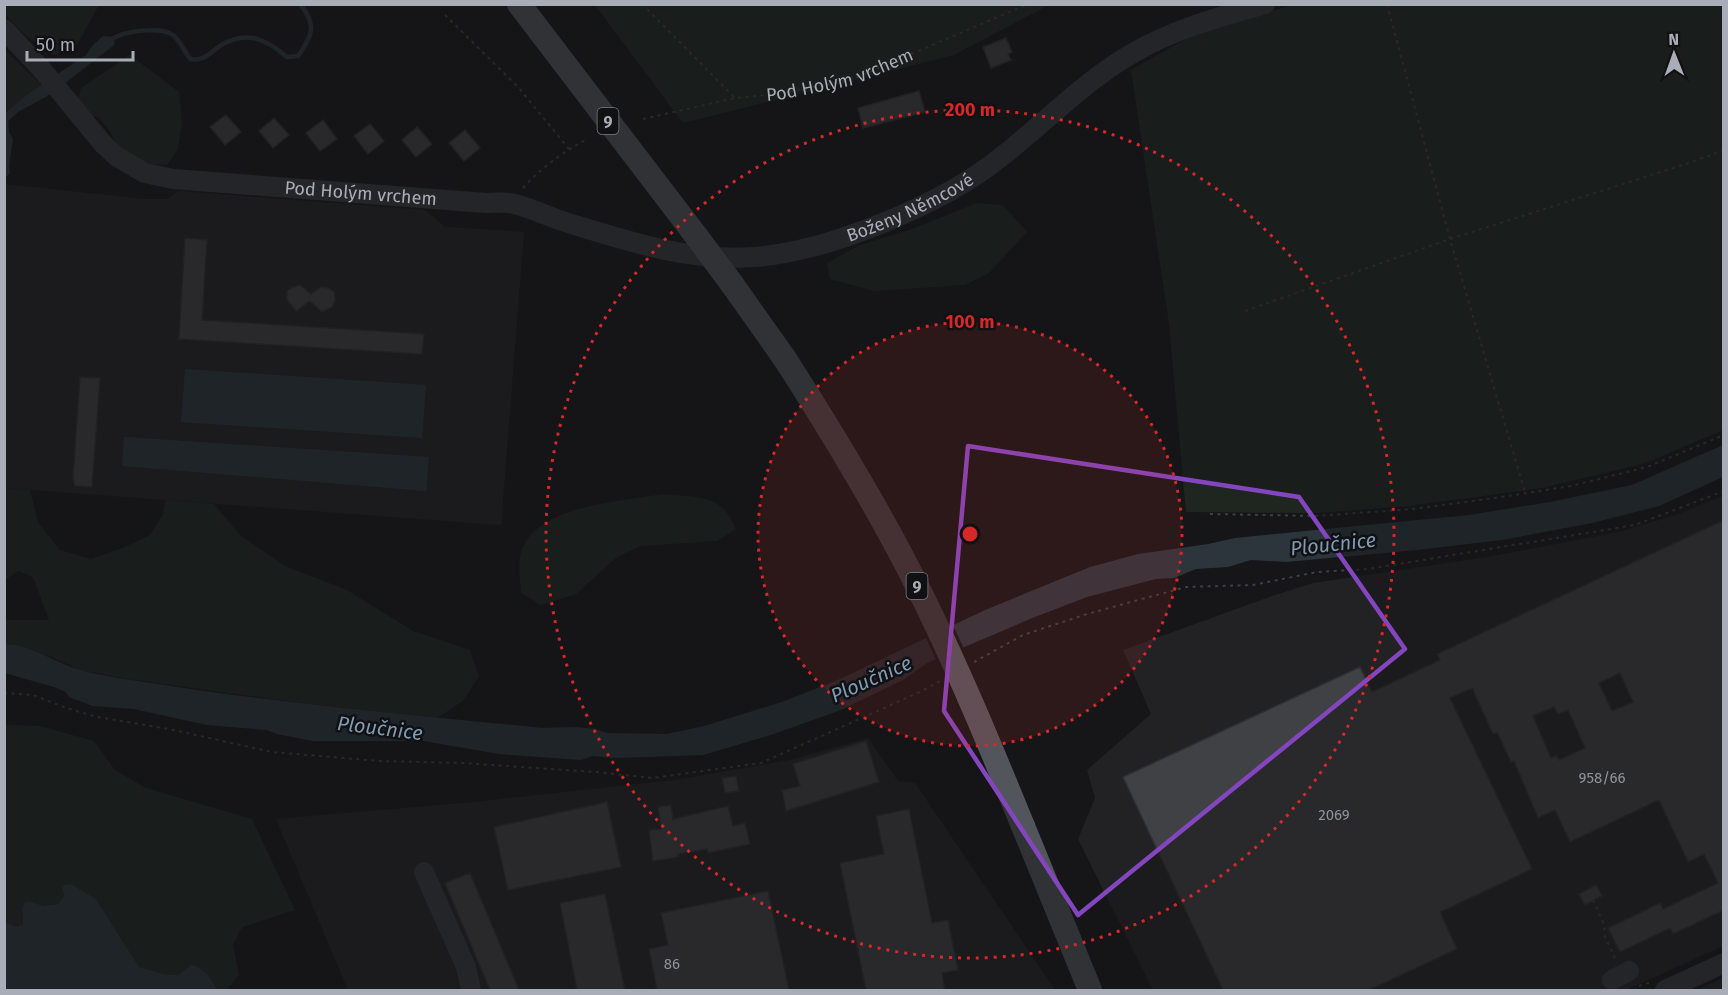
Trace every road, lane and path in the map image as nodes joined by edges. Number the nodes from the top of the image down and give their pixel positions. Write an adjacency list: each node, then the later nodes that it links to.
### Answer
1 (519, 4): 28 (main road, 9, bridge)
2 (642, 4): 8 (path)
3 (1028, 4): 8 (path, Pod Holým vrchem)
4 (1264, 4): 13 (street, Boženy Němcové)
5 (1387, 4): 14 (path)
6 (445, 15): 11 (path)
7 (4, 29): 13 (street, Pod Holým vrchem)
8 (735, 98): 9 (path, Pod Holým vrchem)
9 (643, 119)
10 (587, 139): 11 (path)
11 (569, 149): 13 (path)
12 (1724, 150): 14 (path)
13 (510, 203)
14 (1450, 239): 15 (path); 18 (path)
15 (1245, 310)
16 (1724, 435): 18 (path)
17 (1724, 491): 20 (path)
18 (1526, 493): 19 (path)
19 (1210, 513)
20 (968, 665)
21 (949, 676): 22 (path)
22 (4, 693)
23 (424, 872): 27 (street)
24 (1593, 900): 26 (path)
25 (1724, 963): 26 (street)
26 (1664, 988)
27 (471, 990)
28 (1090, 990)

